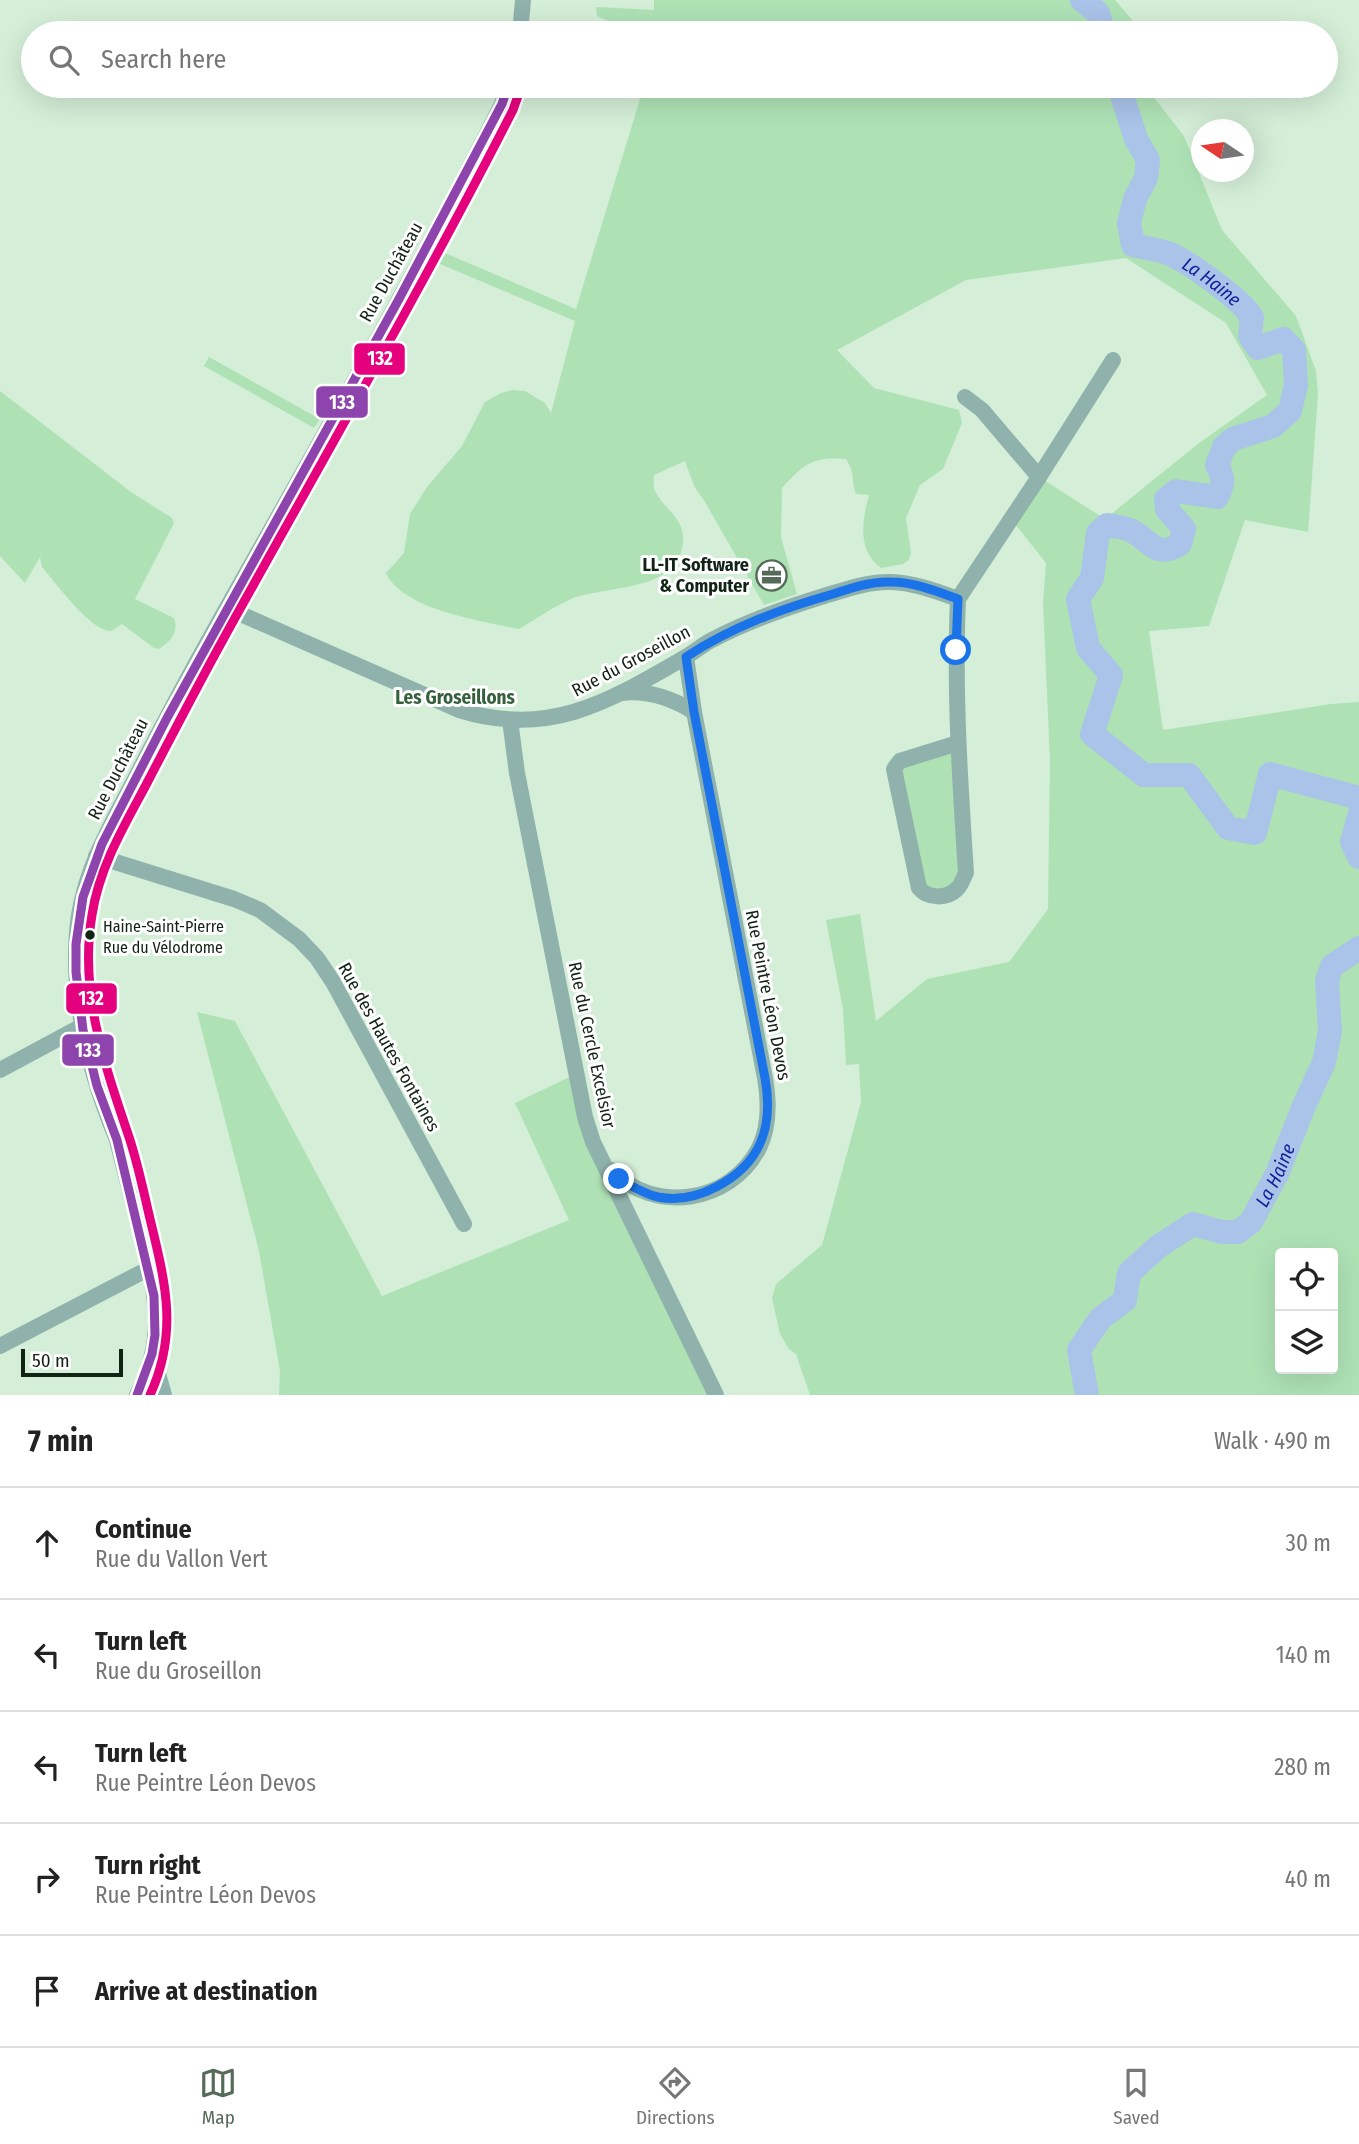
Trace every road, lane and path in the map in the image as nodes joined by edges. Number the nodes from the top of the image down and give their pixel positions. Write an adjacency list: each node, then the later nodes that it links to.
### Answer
1 (523, 0): 2 (street)
2 (521, 21)
3 (504, 98): 8 (street, Rue Duchâteau)
4 (1113, 360): 6 (street)
5 (965, 397): 6 (street)
6 (1039, 477): 7 (street)
7 (958, 599): 9 (street, Rue du Groseillon); 13 (street)
8 (227, 608): 12 (street, Rue du Groseillon); 14 (street, Rue Duchâteau)
9 (686, 657): 10 (street, Rue du Groseillon); 11 (street, Rue Peintre Léon Devos)
10 (616, 694): 11 (street); 12 (street, Rue du Groseillon)
11 (694, 712): 17 (street, Rue Peintre Léon Devos)
12 (510, 720): 17 (street, Rue du Cercle Excelsior)
13 (958, 743): 13 (street)
14 (96, 856): 15 (street, Rue Duchâteau); 18 (street, Rue des Hautes Fontaines)
15 (82, 1026): 16 (street); 19 (street, Rue Duchâteau)
16 (0, 1070)
17 (607, 1166): 24 (street, Rue du Cercle Excelsior)
18 (464, 1224)
19 (150, 1268): 20 (street); 21 (street, Rue Duchâteau)
20 (0, 1346)
21 (153, 1356): 22 (street, Rue Duchâteau); 23 (street)
22 (137, 1395)
23 (164, 1395)
24 (716, 1395)

